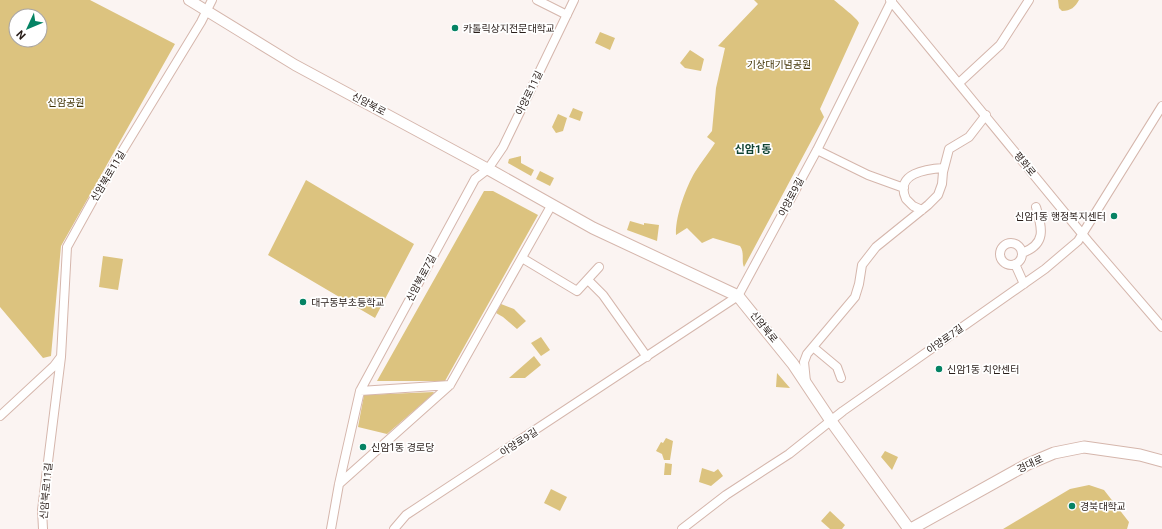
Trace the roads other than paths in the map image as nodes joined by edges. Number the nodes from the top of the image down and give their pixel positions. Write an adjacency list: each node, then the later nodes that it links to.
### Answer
1 (188, 0): 7 (street, 신암북로)
2 (212, 0): 7 (street, 신암북로11길)
3 (538, 0): 8 (street)
4 (574, 0): 8 (street, 아양로11길)
5 (1029, 0): 9 (street)
6 (891, 1): 9 (street, 평화로); 12 (street, 아양로9길)
7 (205, 10): 14 (street, 신암북로); 29 (street, 신암북로11길)
8 (567, 15): 14 (street, 아양로11길)
9 (959, 83): 11 (street, 평화로)
10 (1162, 106): 19 (street, 아양로7길)
11 (986, 115): 13 (street); 19 (street, 평화로)
12 (817, 150): 15 (street); 26 (street, 아양로9길)
13 (944, 168): 15 (street); 18 (street)
14 (488, 169): 16 (main road, 신암북로); 34 (street, 신암북로7길)
15 (904, 188): 18 (street)
16 (551, 206): 21 (street); 26 (main road, 신암북로)
17 (1036, 207): 20 (street)
18 (922, 210): 28 (street)
19 (1082, 233): 25 (street, 아양로7길); 27 (street, 평화로)
20 (1022, 253): 22 (street); 22 (street)
21 (522, 258): 24 (street); 33 (street)
22 (1015, 264): 25 (street)
23 (599, 267): 24 (street)
24 (588, 280): 30 (street)
25 (1024, 284): 36 (street, 아양로7길)
26 (738, 296): 30 (street, 아양로9길); 32 (main road, 신암북로)
27 (1162, 327)
28 (813, 347): 31 (street); 32 (street)
29 (61, 357): 35 (street); 39 (street, 신암북로11길)
30 (647, 358): 41 (street, 아양로9길)
31 (841, 378)
32 (806, 382): 36 (main road, 신암북로)
33 (450, 385): 34 (street); 38 (street)
34 (360, 391): 38 (street, 신암북로7길)
35 (0, 416)
36 (831, 421): 42 (street, 아양로7길); 43 (main road, 신암북로)
37 (1162, 461): 43 (main road, 경대로)
38 (339, 484): 40 (street, 신암북로7길)
39 (43, 529)
40 (331, 529)
41 (394, 529)
42 (682, 529)
43 (910, 529)

